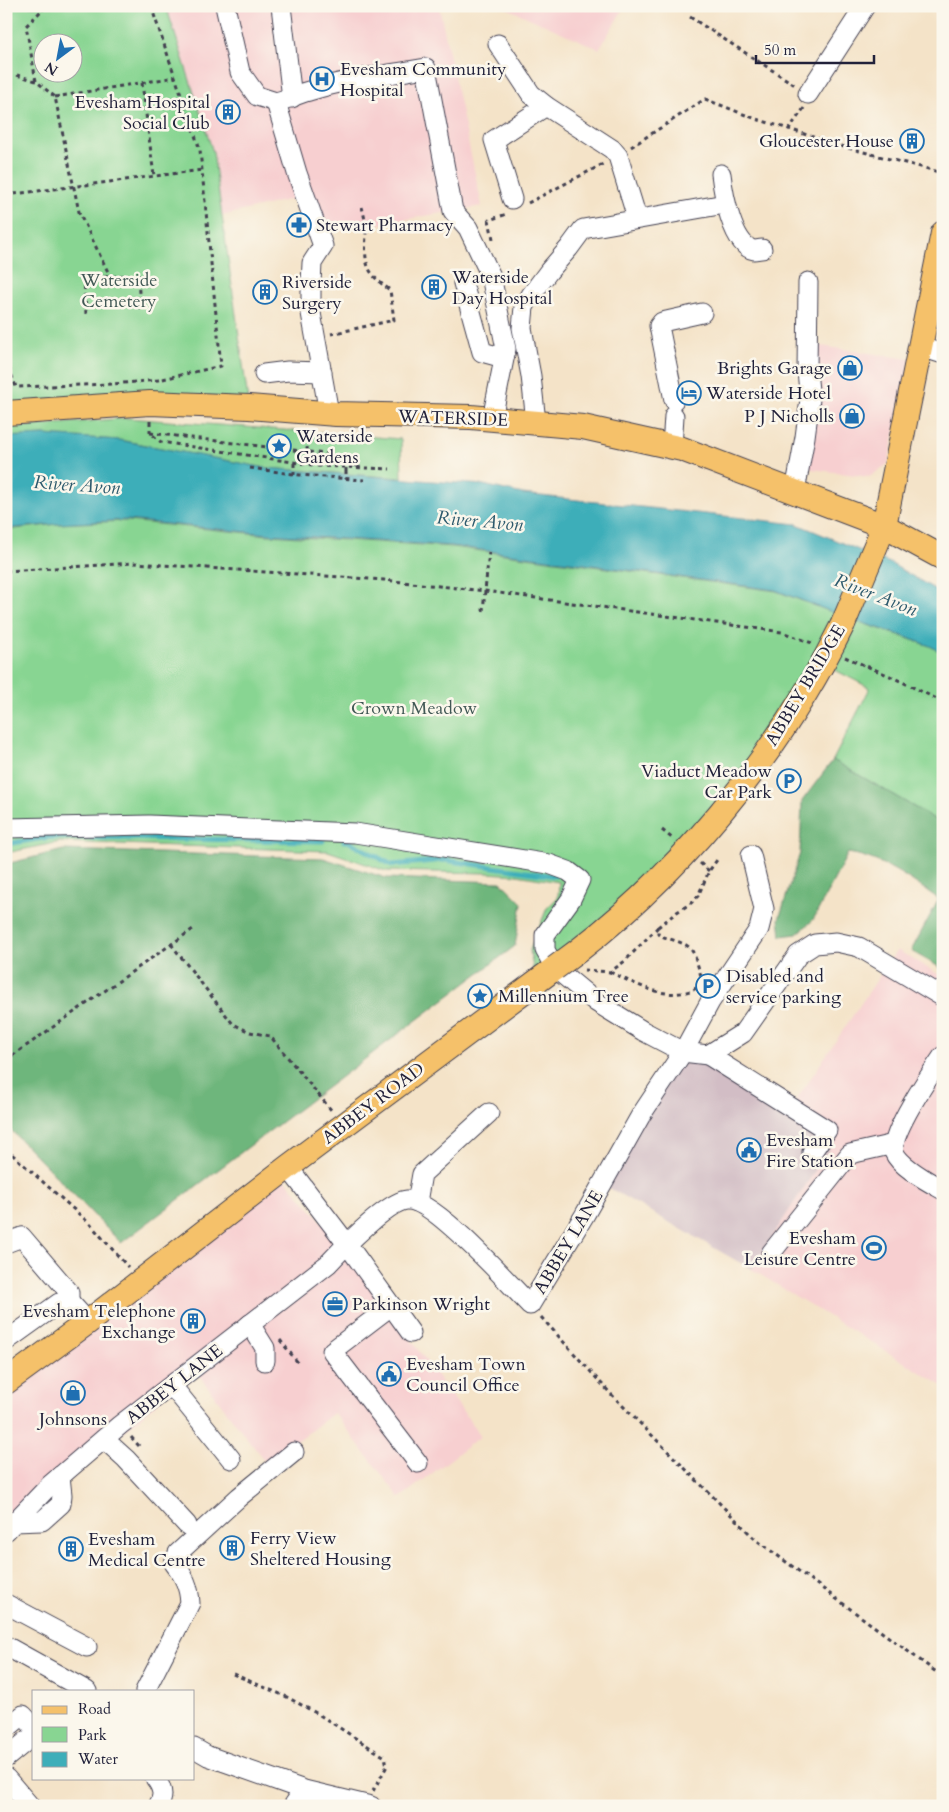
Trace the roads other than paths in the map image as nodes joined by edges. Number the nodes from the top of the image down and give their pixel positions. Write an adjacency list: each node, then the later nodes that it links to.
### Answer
1 (224, 6): 6 (street)
2 (281, 6): 6 (street)
3 (865, 6): 5 (street)
4 (498, 44): 7 (street)
5 (808, 94)
6 (284, 100): 18 (street); 19 (street)
7 (546, 106): 9 (street); 11 (street)
8 (721, 174): 10 (street)
9 (512, 198)
10 (725, 204): 11 (street); 13 (street)
11 (637, 218): 24 (street)
12 (943, 233): 17 (main road, ABBEY BRIDGE)
13 (762, 248)
14 (808, 282): 26 (street)
15 (464, 283): 18 (street)
16 (702, 313): 25 (street)
17 (932, 350): 27 (main road, ABBEY BRIDGE)
18 (504, 358): 23 (street)
19 (322, 372): 20 (street); 22 (street)
20 (264, 374)
21 (6, 413): 22 (main road, WATERSIDE)
22 (329, 413): 23 (main road, WATERSIDE)
23 (492, 419): 24 (main road, WATERSIDE)
24 (536, 422): 25 (main road, WATERSIDE)
25 (672, 447): 26 (main road, WATERSIDE)
26 (795, 491): 27 (main road, WATERSIDE)
27 (883, 530): 28 (main road, WATERSIDE); 29 (main road, ABBEY BRIDGE, bridge)
28 (943, 558)
29 (724, 808): 32 (main road, ABBEY ROAD, bridge)
30 (6, 828): 32 (street)
31 (751, 855): 34 (street, ABBEY LANE)
32 (555, 968): 34 (street); 40 (main road, ABBEY ROAD)
33 (943, 997): 35 (street)
34 (683, 1052): 35 (street); 42 (street, ABBEY LANE)
35 (708, 1055): 39 (street)
36 (943, 1056): 38 (street)
37 (489, 1113): 42 (street)
38 (894, 1144): 41 (street); 45 (street)
39 (812, 1152)
40 (288, 1167): 44 (street); 48 (main road, ABBEY ROAD)
41 (943, 1190)
42 (417, 1202): 44 (street, ABBEY LANE)
43 (6, 1243): 46 (street)
44 (348, 1244): 47 (street); 49 (street, ABBEY LANE)
45 (771, 1253)
46 (69, 1301): 48 (street); 51 (street)
47 (391, 1306): 50 (street); 58 (street)
48 (88, 1322): 53 (main road, ABBEY ROAD)
49 (250, 1324): 52 (street); 54 (street, ABBEY LANE)
50 (411, 1333)
51 (6, 1341)
52 (264, 1361)
53 (7, 1381)
54 (172, 1386): 55 (street, ABBEY LANE); 57 (street)
55 (104, 1439): 59 (street); 60 (street, ABBEY LANE)
56 (294, 1452): 66 (street)
57 (231, 1459)
58 (418, 1463)
59 (187, 1525)
60 (10, 1526)
61 (6, 1604): 63 (street)
62 (6, 1646): 64 (street)
63 (86, 1647)
64 (62, 1683): 65 (street)
65 (84, 1690)
66 (146, 1690)
67 (32, 1725): 68 (street)
68 (6, 1729)
69 (32, 1737): 71 (street)
70 (195, 1749): 74 (street)
71 (6, 1758)
72 (6, 1778): 76 (street)
73 (156, 1780): 77 (street)
74 (304, 1790): 75 (street); 78 (street)
75 (368, 1805)
76 (30, 1806)
77 (158, 1806)
78 (293, 1806)

